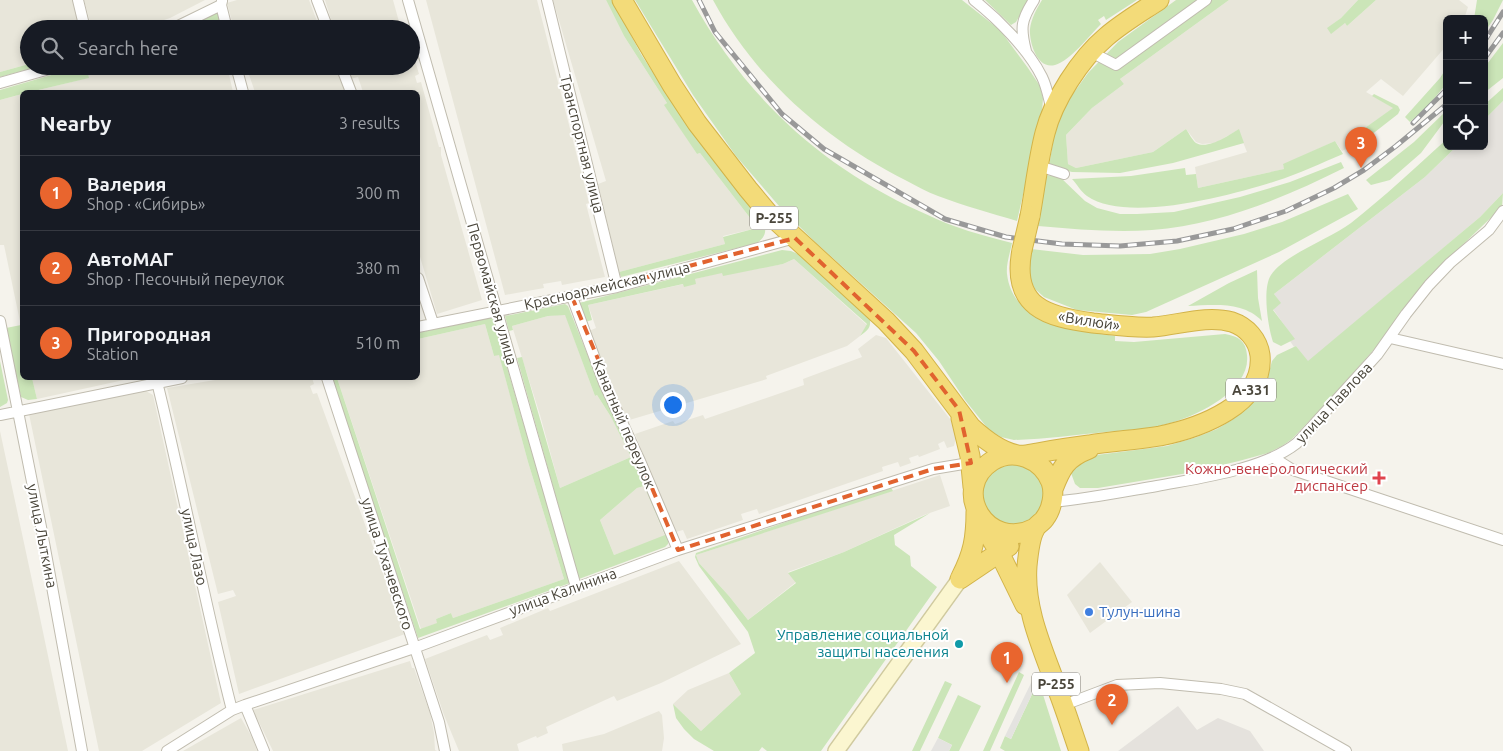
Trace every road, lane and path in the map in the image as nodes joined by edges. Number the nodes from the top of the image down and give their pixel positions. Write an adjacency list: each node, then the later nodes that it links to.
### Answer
1 (78, 0): 11 (street)
2 (317, 0): 14 (street)
3 (408, 0): 15 (street, Первомайская улица)
4 (547, 0): 31 (street, Транспортная улица)
5 (622, 0): 29 (highway, Р-255)
6 (974, 0): 17 (street)
7 (1034, 0): 17 (street)
8 (1159, 0): 18 (highway, «Вилюй» / А-331)
9 (1206, 0): 18 (street)
10 (222, 2): 12 (street); 13 (street)
11 (82, 20)
12 (189, 20)
13 (225, 20)
14 (325, 20)
15 (414, 20)
16 (420, 42): 33 (street, Первомайская улица)
17 (1026, 52): 25 (street)
18 (1090, 52): 25 (highway, «Вилюй» / А-331)
19 (28, 75): 22 (street)
20 (238, 75): 23 (street)
21 (344, 75): 24 (street)
22 (0, 83)
23 (242, 90)
24 (350, 90)
25 (1052, 110): 26 (highway, «Вилюй» / А-331)
26 (1039, 166): 27 (street); 45 (highway, «Вилюй» / А-331, bridge)
27 (1064, 174)
28 (1503, 211): 37 (street, улица Павлова)
29 (795, 238): 31 (street, Красноармейская улица); 42 (highway, Р-255)
30 (420, 284): 35 (street)
31 (617, 287): 32 (street, Красноармейская улица)
32 (572, 297): 33 (street, Красноармейская улица); 54 (street, Канатный переулок)
33 (497, 311): 35 (street, Красноармейская улица); 57 (street, Первомайская улица)
34 (0, 321): 43 (street, улица Лыткина)
35 (433, 323): 36 (street, Красноармейская улица)
36 (420, 326)
37 (1390, 338): 38 (street); 48 (street, улица Павлова)
38 (1503, 364)
39 (170, 380): 41 (street)
40 (328, 380): 59 (street, улица Тухачевского)
41 (157, 382): 43 (street); 62 (street, улица Лазо)
42 (959, 410): 46 (highway, Р-255); 49 (highway, Р-255)
43 (18, 412): 44 (street); 63 (street, улица Лыткина)
44 (0, 415)
45 (1104, 442): 46 (highway, А-331); 50 (highway, А-331)
46 (1020, 456): 47 (highway); 50 (highway, Р-255)
47 (998, 458): 49 (street, улица Калинина); 51 (highway)
48 (1274, 458): 50 (street, улица Павлова); 53 (street)
49 (971, 463): 51 (highway, Р-255); 54 (street, улица Калинина)
50 (1052, 496): 52 (highway, Р-255)
51 (974, 501): 52 (highway); 55 (highway, Р-255); 56 (highway)
52 (1031, 530): 55 (highway); 58 (highway, Р-255)
53 (1503, 540)
54 (678, 550): 57 (street, улица Калинина)
55 (999, 552): 56 (highway); 58 (highway, Р-255)
56 (960, 579): 67 (main road)
57 (576, 587): 59 (street, улица Калинина)
58 (1031, 617): 61 (highway, Р-255)
59 (414, 648): 60 (street, улица Калинина); 66 (street, улица Тухачевского)
60 (245, 704): 62 (street, улица Калинина); 65 (street)
61 (1064, 705): 68 (highway, Р-255); 69 (street)
62 (232, 710): 64 (street, улица Калинина)
63 (82, 751)
64 (167, 751)
65 (264, 751)
66 (445, 751)
67 (836, 751)
68 (1078, 751)
69 (1346, 751)

